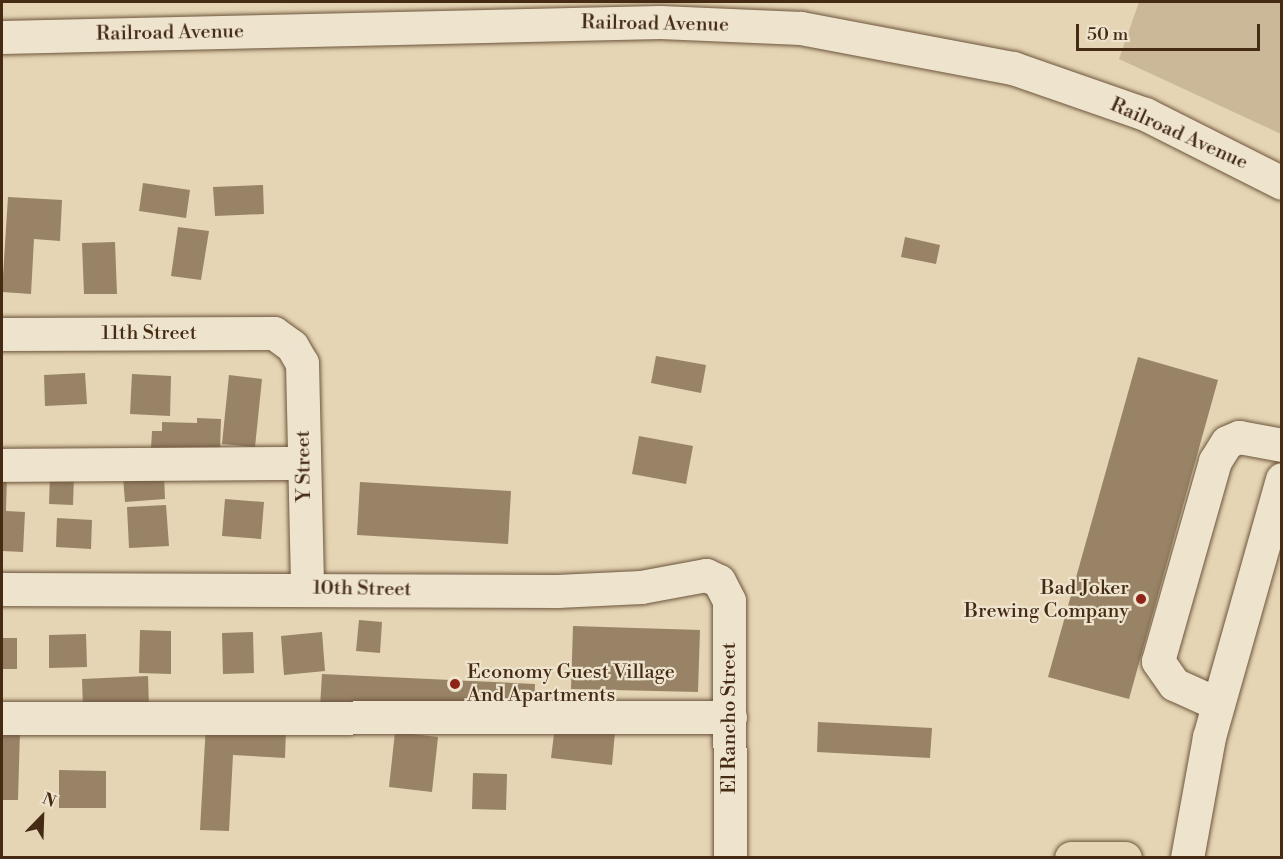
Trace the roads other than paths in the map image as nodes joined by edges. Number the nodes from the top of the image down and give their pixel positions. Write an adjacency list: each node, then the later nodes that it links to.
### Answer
1 (660, 12): 2 (street, Railroad Avenue); 3 (street, Railroad Avenue)
2 (2, 37)
3 (1281, 183)
4 (2, 334): 5 (street, 11th Street)
5 (292, 346): 7 (street, Y Street)
6 (1281, 445): 13 (street)
7 (304, 463): 8 (street); 11 (street, Y Street)
8 (2, 465)
9 (1281, 478): 13 (street)
10 (719, 581): 11 (street, 10th Street); 14 (street, El Rancho Street)
11 (307, 588): 12 (street, 10th Street)
12 (2, 589)
13 (1218, 704): 19 (street)
14 (730, 717): 15 (street); 16 (street, El Rancho Street)
15 (2, 718)
16 (730, 858)
17 (1071, 858): 18 (main road)
18 (1125, 858)
19 (1187, 858)

